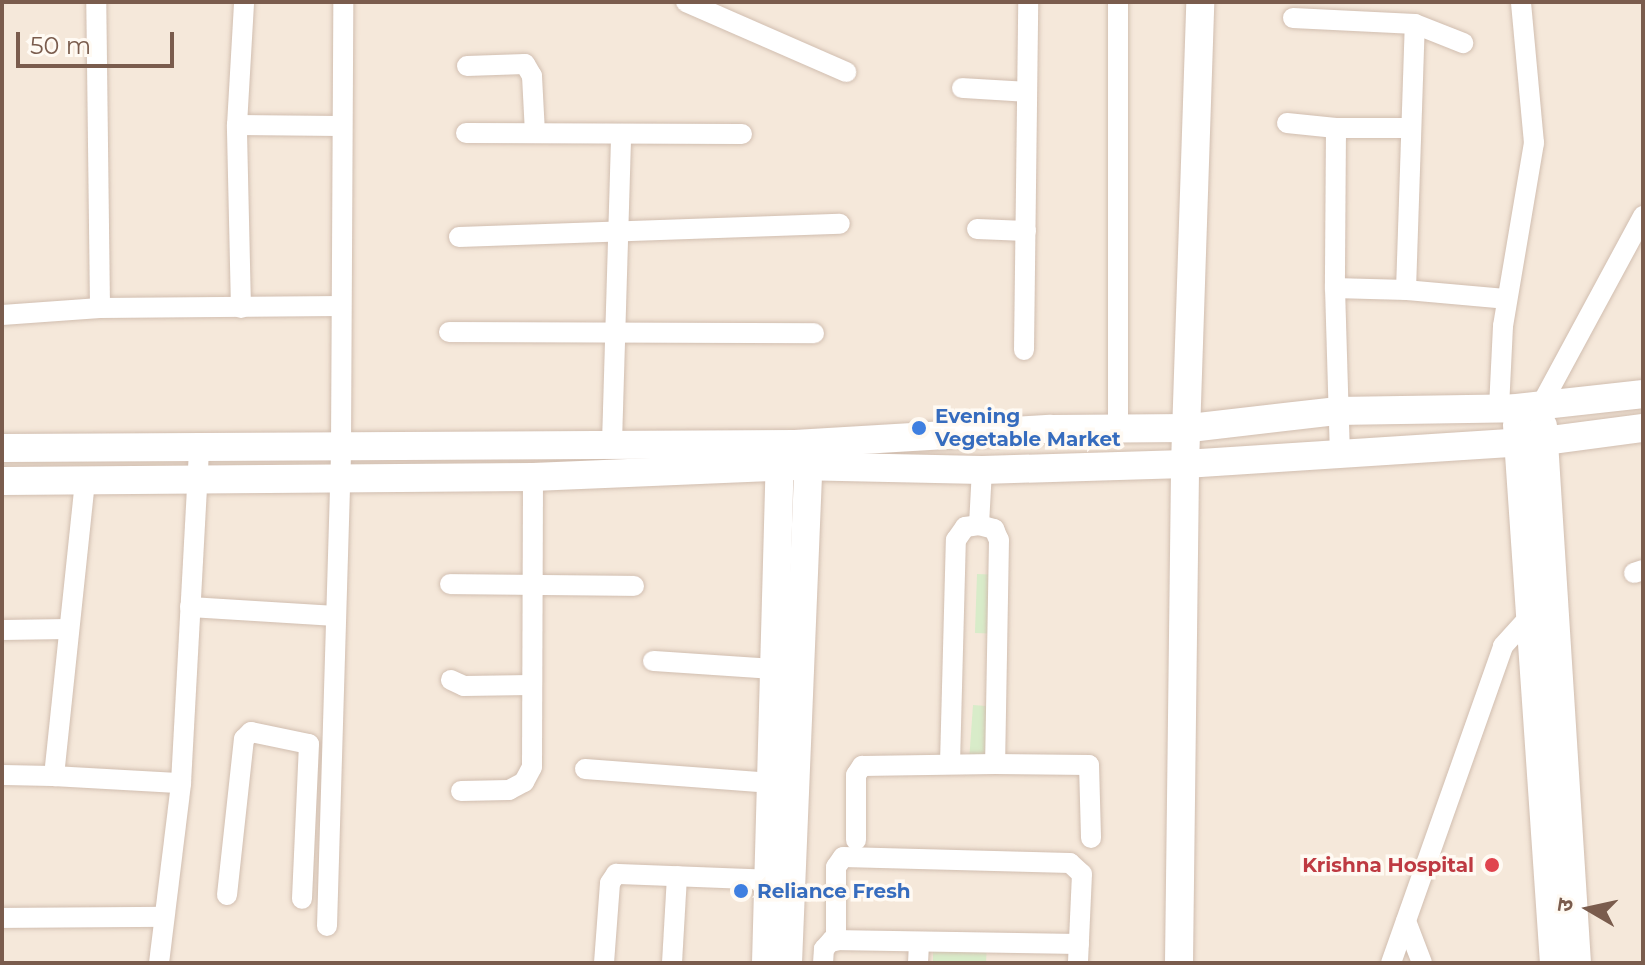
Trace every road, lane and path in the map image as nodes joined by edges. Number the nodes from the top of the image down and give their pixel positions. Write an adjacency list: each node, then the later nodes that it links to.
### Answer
1 (96, 2): 35 (street)
2 (244, 2): 17 (street)
3 (343, 2): 18 (street)
4 (686, 2): 13 (street)
5 (1028, 2): 15 (street)
6 (1118, 2): 45 (street)
7 (1200, 2): 46 (street)
8 (1521, 2): 33 (street)
9 (1293, 18): 10 (street)
10 (1415, 24): 11 (street); 20 (street)
11 (1463, 43)
12 (467, 66): 22 (street)
13 (846, 72)
14 (962, 88): 15 (street)
15 (1027, 92): 28 (street)
16 (1287, 123): 19 (street)
17 (237, 125): 18 (street); 36 (street)
18 (339, 126): 34 (street)
19 (1336, 128): 20 (street); 31 (street)
20 (1409, 128): 32 (street)
21 (466, 133): 22 (street)
22 (535, 133): 23 (street)
23 (621, 134): 24 (street); 29 (street)
24 (742, 134)
25 (1643, 216): 43 (street)
26 (840, 224): 29 (street)
27 (977, 229): 28 (street)
28 (1026, 231): 41 (street)
29 (616, 232): 30 (street); 40 (street)
30 (459, 237)
31 (1335, 288): 32 (street); 44 (street)
32 (1406, 290): 33 (street)
33 (1507, 299): 43 (street)
34 (341, 306): 36 (street); 51 (street)
35 (100, 308): 36 (street); 37 (street)
36 (241, 308)
37 (2, 315)
38 (449, 332): 40 (street)
39 (814, 333): 40 (street)
40 (612, 334): 49 (street)
41 (1024, 350)
42 (1643, 394): 43 (street)
43 (1519, 407): 44 (street); 48 (street)
44 (1336, 411): 46 (street); 54 (street)
45 (1118, 427): 46 (street); 53 (street)
46 (1190, 428): 56 (street)
47 (1643, 428): 48 (street)
48 (1531, 442): 54 (street); 68 (street); 111 (street)
49 (612, 443): 51 (street); 55 (street)
50 (2, 448): 52 (street)
51 (341, 448): 52 (street); 58 (street)
52 (199, 450): 60 (street)
53 (809, 455): 55 (street); 57 (street); 82 (street)
54 (1340, 455): 56 (street)
55 (780, 456): 59 (street); 73 (street)
56 (1185, 464): 57 (street); 107 (street)
57 (982, 470): 63 (street)
58 (340, 477): 59 (street); 60 (street); 69 (street)
59 (533, 477): 65 (street)
60 (198, 479): 61 (street); 67 (street)
61 (85, 480): 62 (street); 70 (street)
62 (2, 481)
63 (979, 525): 76 (street); 77 (street)
64 (450, 584): 65 (street)
65 (532, 585): 66 (street); 75 (street)
66 (634, 586)
67 (190, 607): 69 (street); 81 (street)
68 (1531, 615): 94 (street); 110 (street)
69 (336, 616): 85 (street)
70 (69, 629): 71 (street); 80 (street)
71 (2, 630)
72 (653, 661): 73 (street)
73 (775, 669): 82 (street)
74 (451, 680): 75 (street)
75 (531, 685): 83 (street)
76 (950, 764): 77 (street); 87 (street)
77 (995, 764): 86 (street)
78 (585, 769): 82 (street)
79 (2, 775): 80 (street)
80 (54, 776): 81 (street)
81 (181, 783): 92 (street)
82 (784, 784): 89 (street); 104 (street)
83 (461, 791)
84 (306, 820): 85 (street); 90 (street); 91 (street)
85 (330, 821): 95 (street)
86 (1091, 838)
87 (856, 840)
88 (677, 876): 89 (street); 101 (street); 102 (street)
89 (771, 880): 103 (street)
90 (227, 895)
91 (302, 899)
92 (163, 917): 93 (street); 100 (street)
93 (2, 918)
94 (1406, 921): 108 (street); 109 (street)
95 (327, 926)
96 (836, 941): 97 (street); 99 (street); 105 (street)
97 (919, 942): 98 (street); 106 (street)
98 (998, 953): 99 (street)
99 (1079, 954)
100 (159, 963)
101 (604, 963)
102 (672, 963)
103 (766, 963)
104 (788, 963)
105 (823, 963)
106 (918, 963)
107 (1179, 963)
108 (1391, 963)
109 (1422, 963)
110 (1554, 963)
111 (1577, 963)

